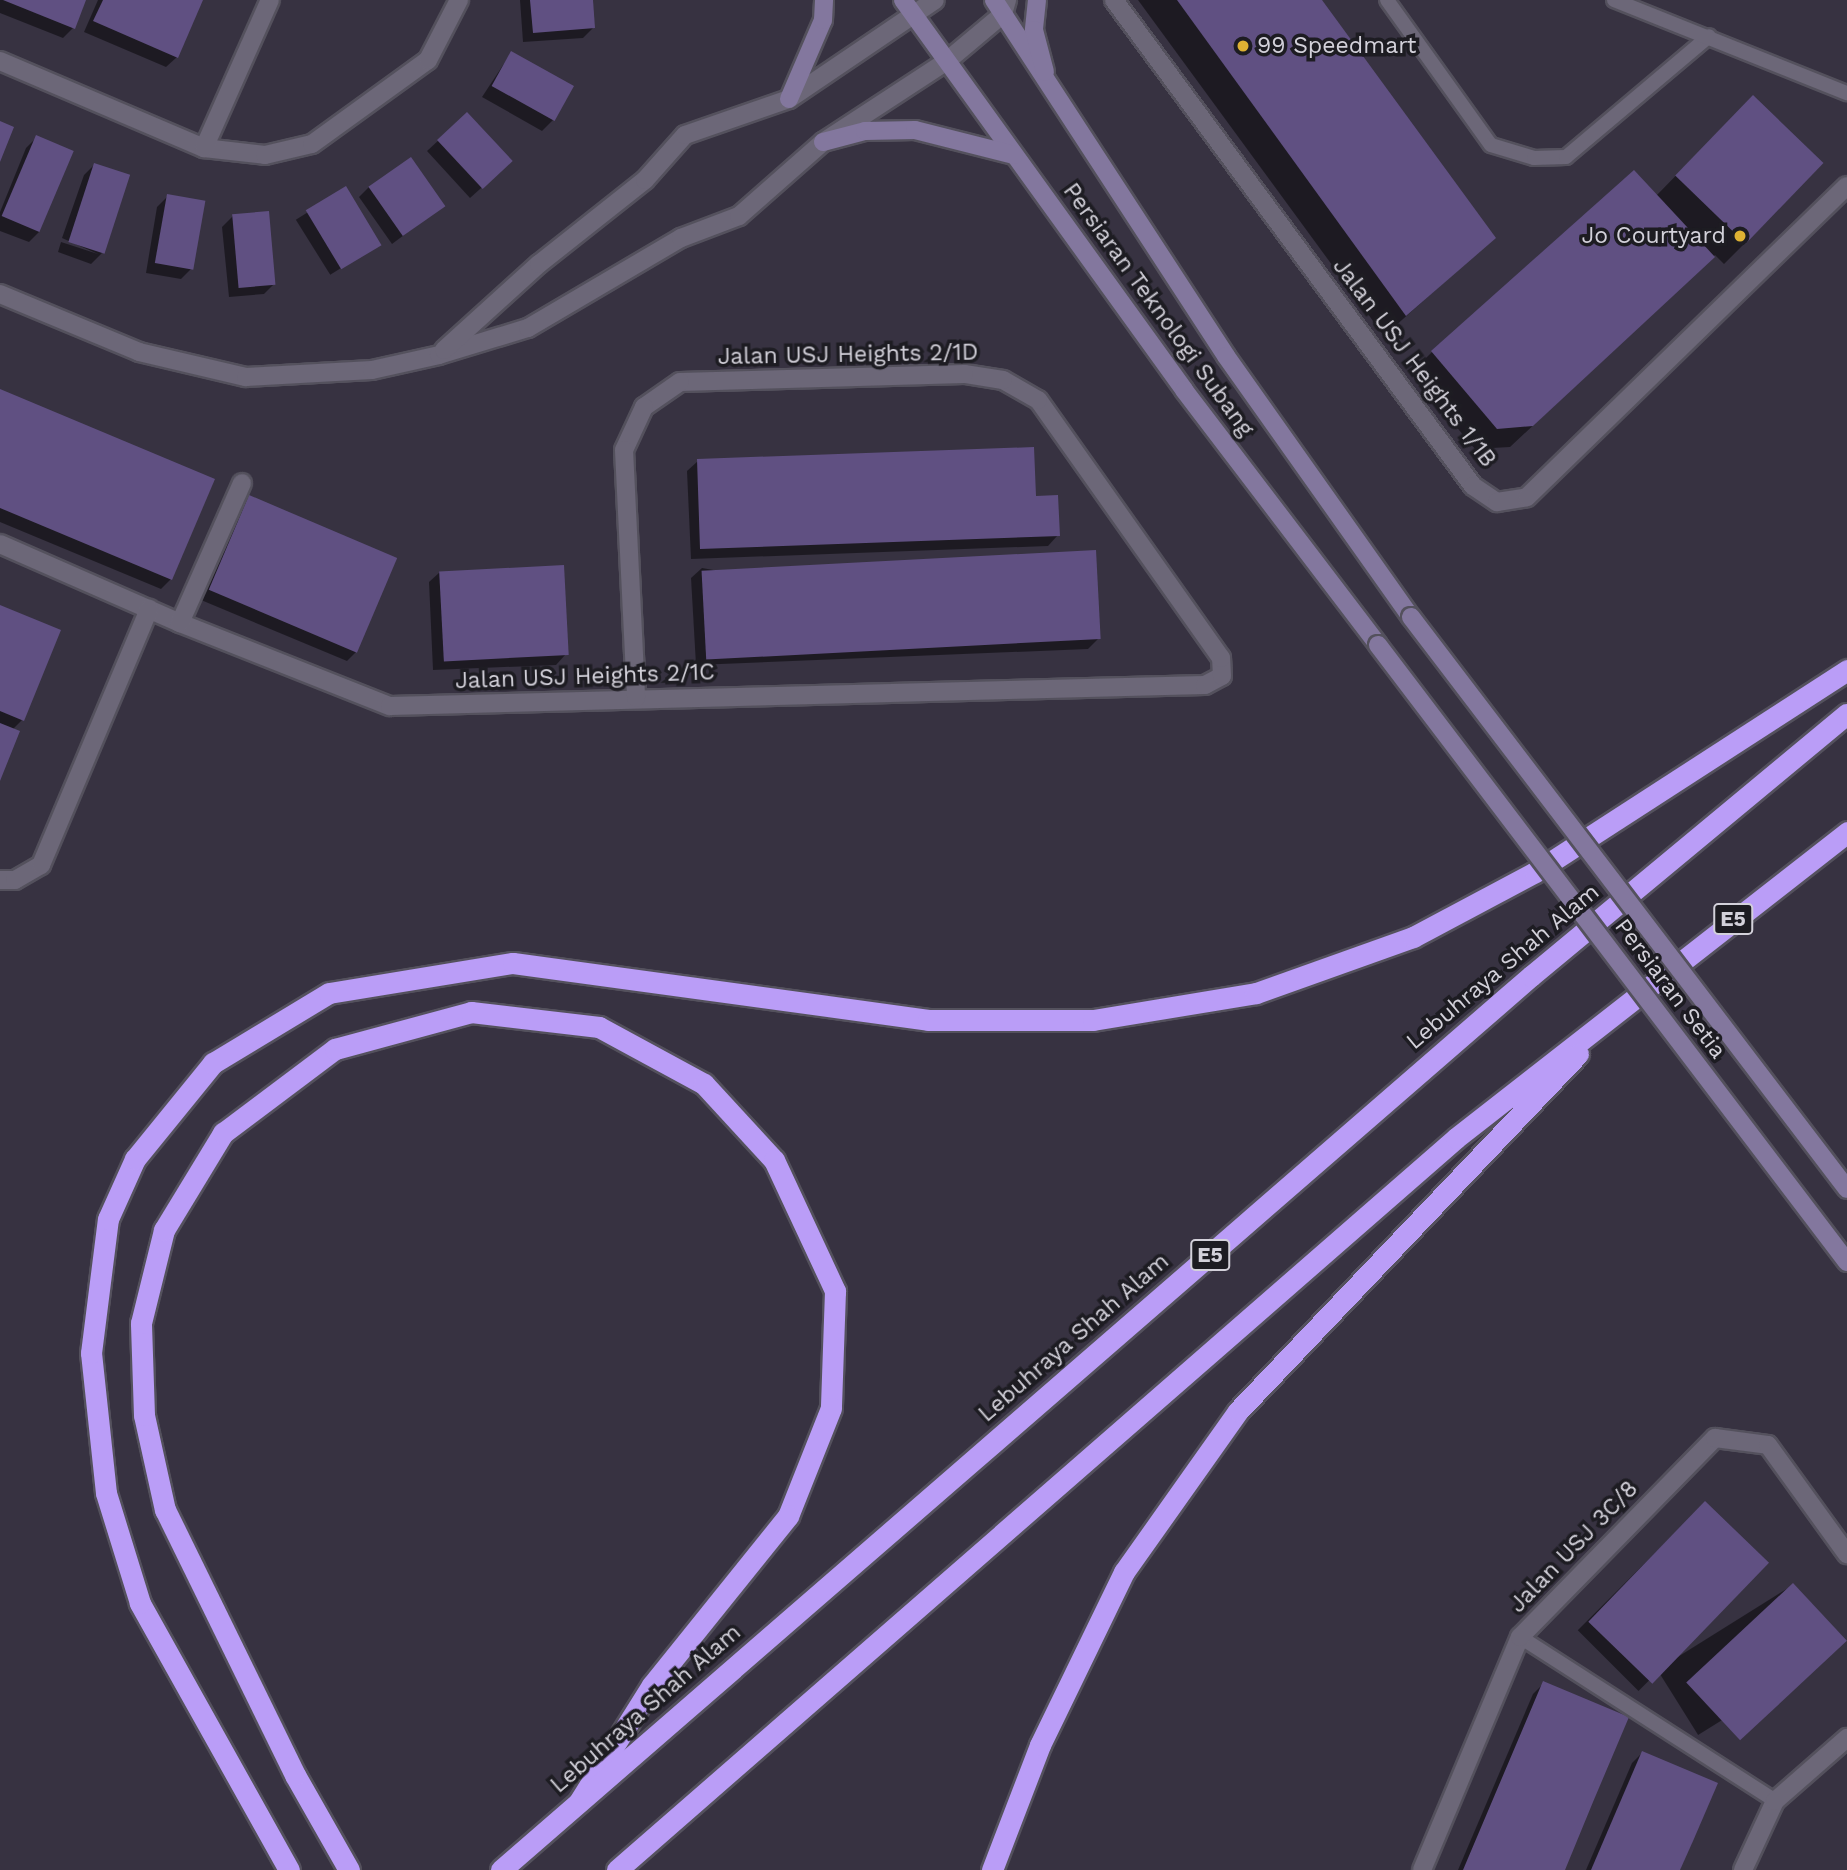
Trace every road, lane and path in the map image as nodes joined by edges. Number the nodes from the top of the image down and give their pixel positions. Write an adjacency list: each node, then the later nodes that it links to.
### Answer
1 (270, 0): 19 (street)
2 (459, 0): 19 (street)
3 (824, 0): 17 (main road)
4 (903, 0): 11 (main road, Persiaran Teknologi Subang)
5 (935, 0): 11 (street)
6 (1037, 0): 15 (main road)
7 (1114, 0): 21 (street, Jalan USJ Heights 1/1B)
8 (1387, 0): 12 (lane)
9 (1614, 0): 12 (lane)
10 (1002, 5): 14 (street); 15 (main road, Persiaran Teknologi Subang)
11 (915, 15): 14 (main road, Persiaran Teknologi Subang); 17 (street)
12 (1709, 36): 16 (lane)
13 (0, 61): 19 (street)
14 (947, 61): 18 (street); 20 (main road, Persiaran Teknologi Subang)
15 (1049, 90): 27 (main road, Persiaran Teknologi Subang)
16 (1847, 93)
17 (789, 99): 23 (street)
18 (823, 142): 20 (main road); 23 (street)
19 (204, 148)
20 (1014, 155): 29 (main road, Persiaran Teknologi Subang)
21 (1847, 186)
22 (0, 294): 23 (street)
23 (439, 355)
24 (242, 483): 28 (street)
25 (0, 544): 26 (street, Jalan USJ Heights 2/1C)
26 (149, 609): 28 (street, Jalan USJ Heights 2/1C); 35 (street)
27 (1411, 617): 37 (main road, Persiaran Setia, bridge)
28 (180, 623): 32 (street, Jalan USJ Heights 2/1C)
29 (1378, 645): 38 (main road, Persiaran Setia, bridge)
30 (1847, 670): 44 (highway)
31 (1205, 685): 32 (street, Jalan USJ Heights 2/1C); 32 (street, Jalan USJ Heights 2/1D)
32 (636, 698)
33 (1847, 714): 43 (highway, Lebuhraya Shah Alam / E5)
34 (1847, 832): 36 (highway, E5)
35 (0, 880)
36 (1620, 1008): 47 (highway, E5); 48 (highway)
37 (1847, 1189)
38 (1847, 1262)
39 (1847, 1554): 40 (street, Jalan USJ 3C/8)
40 (1520, 1637): 42 (lane); 49 (street, Jalan USJ 3C/8)
41 (1847, 1738): 42 (street)
42 (1774, 1801): 50 (street)
43 (579, 1802): 45 (highway); 46 (highway, Lebuhraya Shah Alam / E5)
44 (289, 1870)
45 (349, 1870)
46 (501, 1870)
47 (617, 1870)
48 (992, 1870)
49 (1422, 1870)
50 (1743, 1870)

